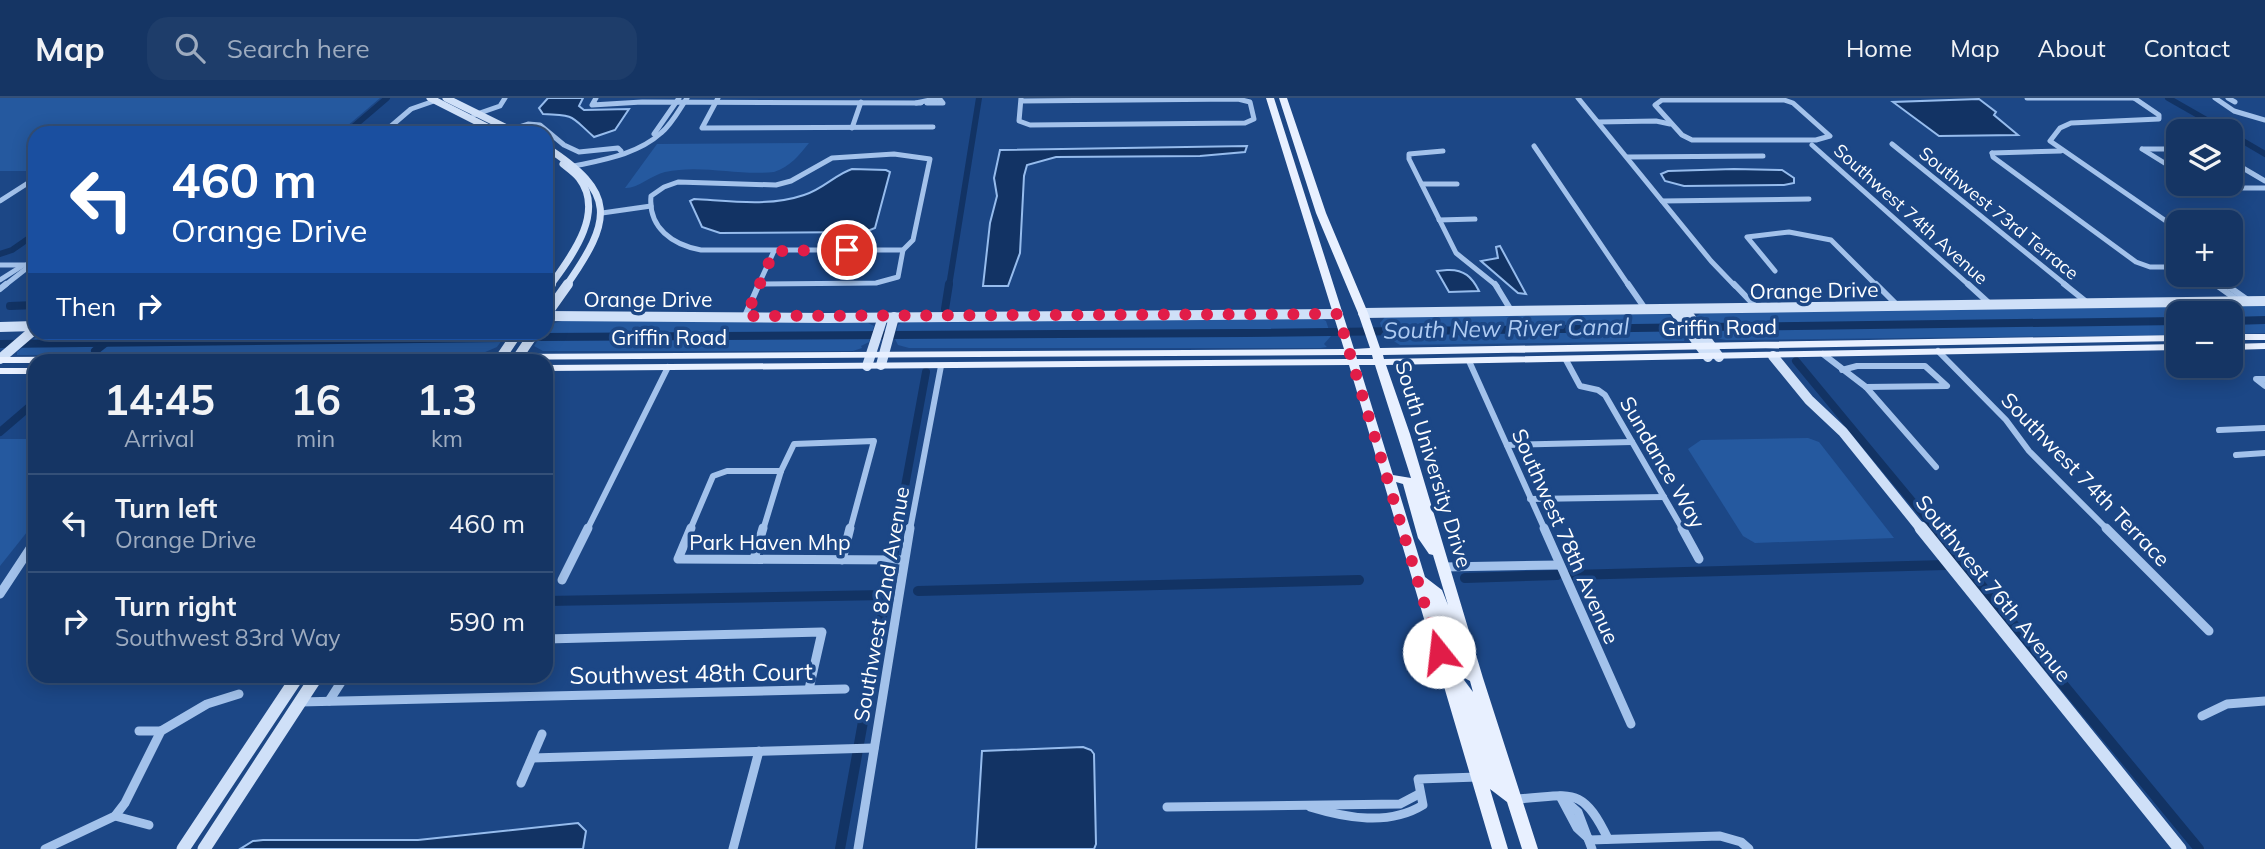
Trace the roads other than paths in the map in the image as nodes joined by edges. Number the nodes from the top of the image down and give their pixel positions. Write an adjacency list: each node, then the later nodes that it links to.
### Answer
1 (446, 98): 25 (street)
2 (505, 98): 25 (street)
3 (596, 98): 24 (street)
4 (679, 98): 24 (street)
5 (687, 98): 24 (street)
6 (939, 98): 21 (street); 21 (street)
7 (1270, 98): 38 (main road)
8 (1283, 98): 39 (main road, South University Drive)
9 (1578, 98): 28 (street)
10 (2027, 98): 11 (street)
11 (2043, 98): 12 (street)
12 (2089, 98): 13 (street)
13 (2134, 98): 47 (street)
14 (2215, 98): 29 (street)
15 (2228, 98): 22 (street)
16 (432, 99): 27 (street); 30 (street)
17 (1021, 99): 18 (street); 18 (street)
18 (1130, 99)
19 (715, 102): 20 (street); 24 (street); 37 (street)
20 (805, 102): 23 (street)
21 (922, 102): 23 (street)
22 (2235, 102)
23 (861, 103): 37 (street)
24 (678, 105): 45 (street); 49 (street)
25 (478, 114): 27 (street); 32 (street)
26 (1662, 114): 28 (street); 35 (street); 35 (street)
27 (466, 117): 31 (street)
28 (1596, 120): 35 (street); 51 (street)
29 (2265, 120)
30 (391, 126)
31 (485, 126)
32 (502, 126)
33 (524, 126): 34 (street)
34 (541, 126)
35 (1674, 126)
36 (933, 127): 37 (street)
37 (852, 128)
38 (1280, 133): 39 (main road); 96 (main road)
39 (1295, 133): 97 (main road, South University Drive)
40 (553, 136): 45 (street)
41 (1892, 144): 86 (street, Southwest 73rd Terrace)
42 (1812, 145): 87 (street, Southwest 74th Avenue)
43 (1534, 146): 91 (street)
44 (2166, 149): 53 (street)
45 (621, 151): 49 (street)
46 (1443, 151): 58 (street)
47 (2062, 151): 69 (street); 76 (street)
48 (553, 152): 54 (street)
49 (611, 155): 54 (street)
50 (1763, 156): 51 (street)
51 (1627, 157): 64 (street)
52 (553, 158): 54 (street)
53 (2166, 164)
54 (573, 166): 66 (street); 71 (street)
55 (2243, 168): 56 (street)
56 (2265, 181)
57 (28, 183): 63 (street)
58 (1422, 184): 59 (street); 68 (street)
59 (1457, 184)
60 (2243, 188): 61 (street)
61 (2265, 188)
62 (1810, 199): 64 (street)
63 (0, 201)
64 (1662, 201): 90 (street)
65 (650, 205): 66 (street); 72 (street); 73 (street)
66 (602, 211): 70 (street)
67 (1475, 219): 68 (street)
68 (1439, 220): 92 (street)
69 (2166, 221)
70 (599, 231): 71 (street); 88 (street)
71 (584, 232): 79 (street)
72 (903, 250): 73 (street); 80 (street)
73 (774, 251): 80 (street)
74 (0, 265): 75 (street)
75 (26, 265): 78 (street); 83 (street)
76 (2166, 267)
77 (1775, 271): 89 (street)
78 (0, 280)
79 (553, 280)
80 (760, 284): 95 (street)
81 (2221, 287): 85 (street)
82 (2227, 287): 85 (street)
83 (0, 289)
84 (2265, 301): 85 (street, Orange Drive)
85 (2245, 302): 86 (street, Orange Drive)
86 (2089, 304): 87 (street, Orange Drive)
87 (1991, 305): 89 (street, Orange Drive)
88 (553, 306)
89 (1898, 306): 90 (street, Orange Drive)
90 (1758, 309): 93 (street, Orange Drive)
91 (1646, 310): 92 (street, Orange Drive); 93 (street, Orange Drive)
92 (1512, 312): 97 (street, Orange Drive)
93 (1682, 313): 108 (street)
94 (553, 316): 95 (street, Orange Drive)
95 (746, 316): 99 (street, Orange Drive)
96 (1340, 318): 98 (street, Orange Drive); 115 (main road)
97 (1365, 318): 113 (main road, South University Drive)
98 (893, 320): 99 (street, Orange Drive); 120 (street)
99 (882, 321): 123 (street)
100 (0, 327): 101 (street)
101 (28, 329)
102 (28, 331): 118 (street)
103 (28, 334): 118 (street)
104 (2243, 337): 105 (main road)
105 (2265, 337)
106 (2166, 338): 107 (main road, Griffin Road)
107 (1949, 342): 110 (main road, Griffin Road); 114 (main road)
108 (1705, 346): 110 (main road, Griffin Road); 113 (main road, Griffin Road); 121 (main road, Griffin Road); 124 (main road, Griffin Road)
109 (2265, 346): 111 (main road)
110 (1917, 347): 114 (main road, Griffin Road); 117 (main road, Griffin Road)
111 (2243, 347)
112 (2166, 348): 114 (main road, Griffin Road)
113 (1375, 351): 115 (main road, Griffin Road); 125 (main road, Griffin Road); 151 (main road, South University Drive)
114 (1938, 351): 156 (street, Southwest 74th Terrace)
115 (1350, 352): 116 (main road, Griffin Road); 126 (main road, Griffin Road); 143 (main road)
116 (978, 354): 120 (main road, Griffin Road); 126 (main road)
117 (1823, 354): 121 (main road, Griffin Road); 129 (street)
118 (1, 356): 122 (main road, Griffin Road)
119 (553, 356): 123 (main road, Griffin Road)
120 (884, 356): 123 (main road, Griffin Road); 126 (main road, Griffin Road)
121 (1773, 356): 202 (street, Southwest 76th Avenue)
122 (28, 357)
123 (870, 357): 127 (main road, Griffin Road)
124 (1566, 360): 125 (main road, Griffin Road); 137 (street, Sundance Way)
125 (1469, 361): 138 (street, Southwest 78th Avenue)
126 (941, 366): 150 (street, Southwest 82nd Avenue)
127 (668, 367): 128 (main road, Griffin Road); 154 (street)
128 (553, 368)
129 (1842, 370): 134 (street); 134 (street)
130 (0, 371): 131 (main road)
131 (28, 371)
132 (2265, 379): 133 (street)
133 (2265, 386)
134 (1866, 387): 141 (street)
135 (2265, 428): 136 (street)
136 (2219, 430)
137 (1632, 442): 138 (street); 144 (street, Sundance Way)
138 (1507, 445): 145 (street, Southwest 78th Avenue)
139 (2265, 453): 140 (street)
140 (2236, 455)
141 (1936, 467)
142 (781, 471): 147 (street); 147 (street, Park Haven Mhp); 149 (street)
143 (1388, 478): 151 (main road); 153 (main road)
144 (1664, 497): 145 (street); 148 (street, Sundance Way)
145 (1531, 499): 152 (street, Southwest 78th Avenue)
146 (28, 552): 155 (street)
147 (754, 559): 149 (street, Park Haven Mhp)
148 (1699, 559)
149 (842, 560): 150 (street, Park Haven Mhp)
150 (903, 560): 174 (street, Southwest 82nd Avenue)
151 (1442, 564): 152 (street); 159 (main road, South University Drive)
152 (1559, 565): 170 (street, Southwest 78th Avenue)
153 (1418, 578): 158 (main road); 159 (main road)
154 (562, 580)
155 (0, 594)
156 (2209, 631)
157 (553, 639): 163 (street, Southwest 48th Court)
158 (1439, 652): 177 (main road); 181 (main road)
159 (1476, 678): 181 (main road, South University Drive)
160 (293, 683): 182 (street)
161 (312, 683): 168 (street)
162 (341, 683): 166 (street)
163 (809, 689): 164 (street, Southwest 48th Court); 166 (street, Southwest 48th Court)
164 (845, 689)
165 (239, 694): 172 (street)
166 (329, 701): 168 (street, Southwest 48th Court)
167 (2265, 701): 169 (street)
168 (300, 702): 183 (street)
169 (2202, 716)
170 (1630, 724)
171 (139, 731): 172 (street)
172 (161, 731): 187 (street)
173 (542, 734): 176 (street)
174 (869, 748): 175 (street); 198 (street, Southwest 82nd Avenue)
175 (759, 751): 176 (street); 197 (street)
176 (532, 758): 178 (street)
177 (1478, 777): 179 (street); 199 (main road)
178 (521, 783)
179 (1419, 794): 184 (street); 188 (street)
180 (1560, 796): 181 (street); 189 (street); 190 (street); 193 (street)
181 (1514, 799): 200 (main road, South University Drive)
182 (214, 802): 183 (street); 195 (street)
183 (235, 802): 196 (street)
184 (1362, 804): 185 (street); 188 (street)
185 (1303, 805): 186 (street); 188 (street)
186 (1167, 807)
187 (115, 817): 191 (street); 194 (street)
188 (1365, 818)
189 (1585, 823): 190 (street); 193 (street)
190 (1601, 823): 192 (street)
191 (149, 825)
192 (1608, 839): 193 (street); 201 (street)
193 (1591, 844)
194 (45, 849)
195 (183, 849)
196 (204, 849)
197 (733, 849)
198 (858, 849)
199 (1500, 849)
200 (1530, 849)
201 (1749, 849)
202 (2180, 849)

